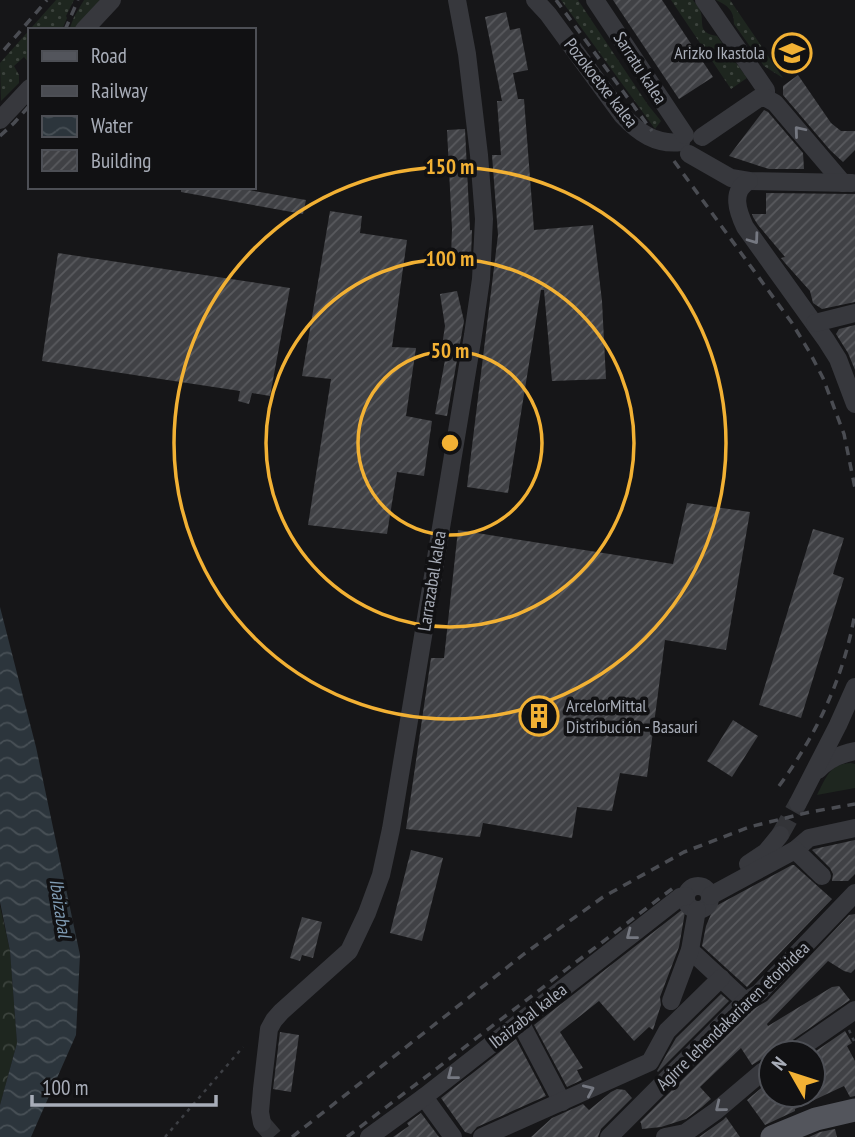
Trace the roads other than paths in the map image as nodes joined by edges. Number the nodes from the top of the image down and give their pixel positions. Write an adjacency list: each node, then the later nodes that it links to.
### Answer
1 (111, 0): 6 (street)
2 (457, 0): 39 (street, Larrazabal kalea)
3 (536, 0): 10 (street, Pozokoetxe kalea)
4 (595, 0): 10 (street, Sarratu kalea)
5 (704, 0): 8 (street)
6 (86, 28)
7 (28, 90): 9 (street)
8 (766, 98): 10 (street); 12 (street, one-way to 8)
9 (0, 120)
10 (692, 143): 11 (street, Pozokoetxe kalea)
11 (734, 180): 12 (street, Pozokoetxe kalea); 14 (street, one-way to 14)
12 (849, 183)
13 (855, 313): 14 (street)
14 (815, 323): 15 (street)
15 (855, 404)
16 (855, 687): 17 (street)
17 (838, 726): 18 (street); 19 (street)
18 (853, 751): 19 (street)
19 (813, 775): 20 (street)
20 (798, 803)
21 (855, 828): 23 (street)
22 (780, 835): 25 (street)
23 (794, 850): 24 (street); 25 (street)
24 (822, 876)
25 (708, 892): 27 (street, Ibaizabal kalea)
26 (855, 893): 31 (street, Agirre lehendakariaren etorbidea)
27 (692, 903): 28 (street); 33 (street, Ibaizabal kalea, one-way to 33)
28 (690, 950): 29 (street); 30 (street)
29 (721, 978): 31 (street); 37 (street, one-way to 29)
30 (671, 1001)
31 (746, 1001): 40 (street, Agirre lehendakariaren etorbidea)
32 (851, 1018): 34 (street)
33 (520, 1022): 36 (street, Ibaizabal kalea, one-way to 36); 37 (street)
34 (816, 1039)
35 (757, 1076): 45 (street, one-way to 45)
36 (424, 1097): 41 (street, Ibaizabal kalea); 42 (street)
37 (562, 1102): 43 (street)
38 (855, 1110): 46 (main road)
39 (262, 1123)
40 (614, 1133): 44 (street)
41 (369, 1137)
42 (453, 1137)
43 (482, 1137)
44 (636, 1137)
45 (665, 1137)
46 (772, 1137)

